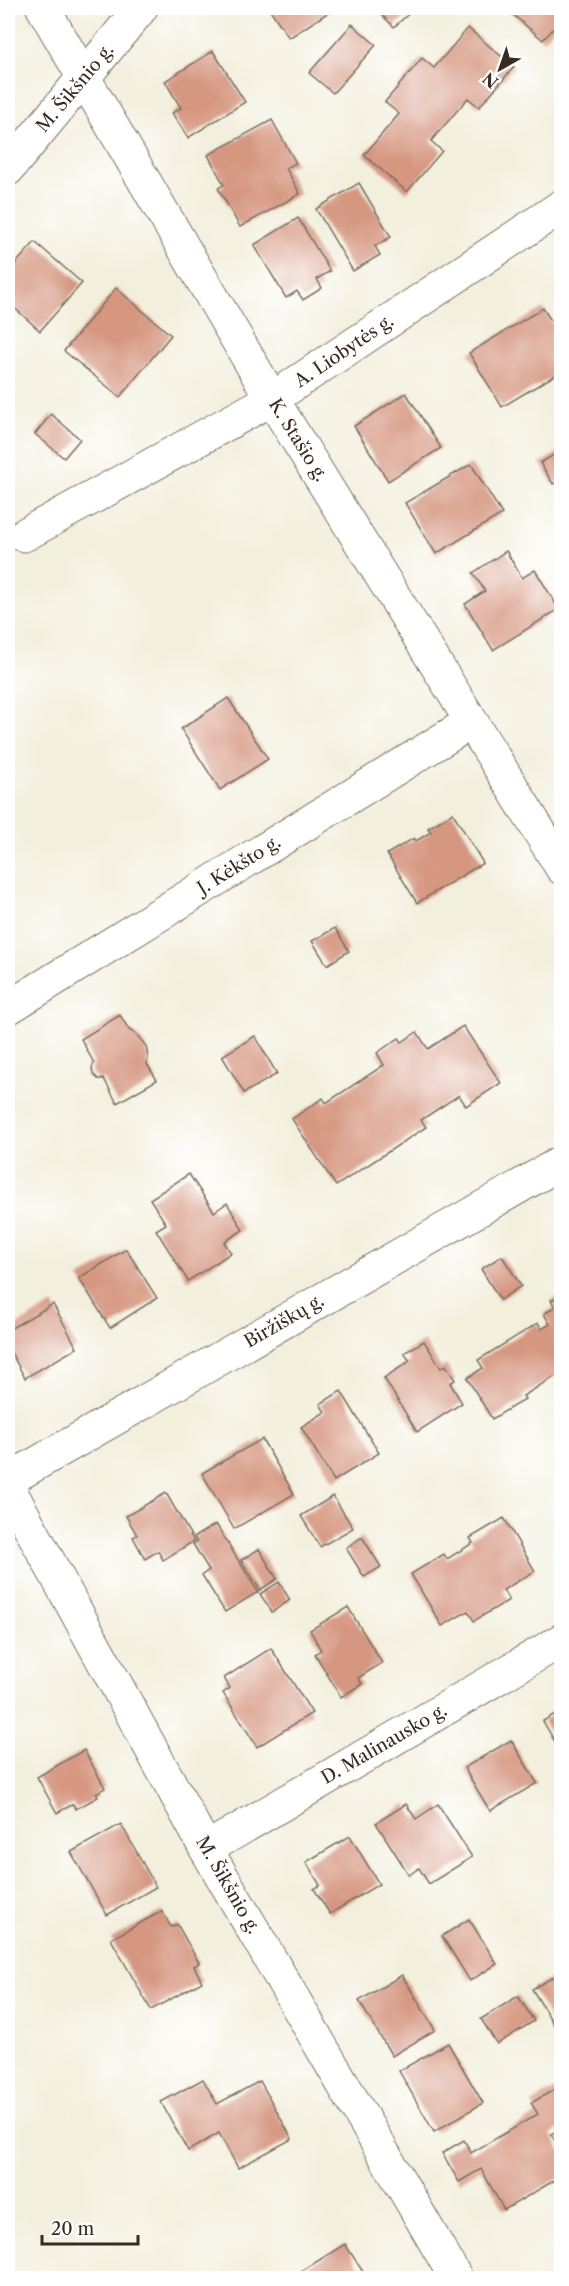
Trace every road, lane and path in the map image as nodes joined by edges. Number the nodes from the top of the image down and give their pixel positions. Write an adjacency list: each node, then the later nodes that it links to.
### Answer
1 (43, 8): 3 (street, K. Stašio g.)
2 (141, 8): 3 (street, M. Šikšnio g.)
3 (84, 77): 4 (street, M. Šikšnio g.); 6 (street, K. Stašio g.)
4 (8, 169)
5 (561, 206): 6 (street, A. Liobytės g.)
6 (272, 399): 7 (street, A. Liobytės g.); 8 (street, K. Stašio g.)
7 (24, 535)
8 (471, 722): 9 (street, K. Stašio g.); 10 (street, J. Kėkšto g.)
9 (561, 868)
10 (8, 1008)
11 (561, 1162): 12 (street, Biržiškų g.)
12 (8, 1480)
13 (8, 1487): 15 (street, M. Šikšnio g.)
14 (561, 1640): 15 (street, D. Malinausko g.)
15 (206, 1849): 16 (street, M. Šikšnio g.)
16 (456, 2278)

